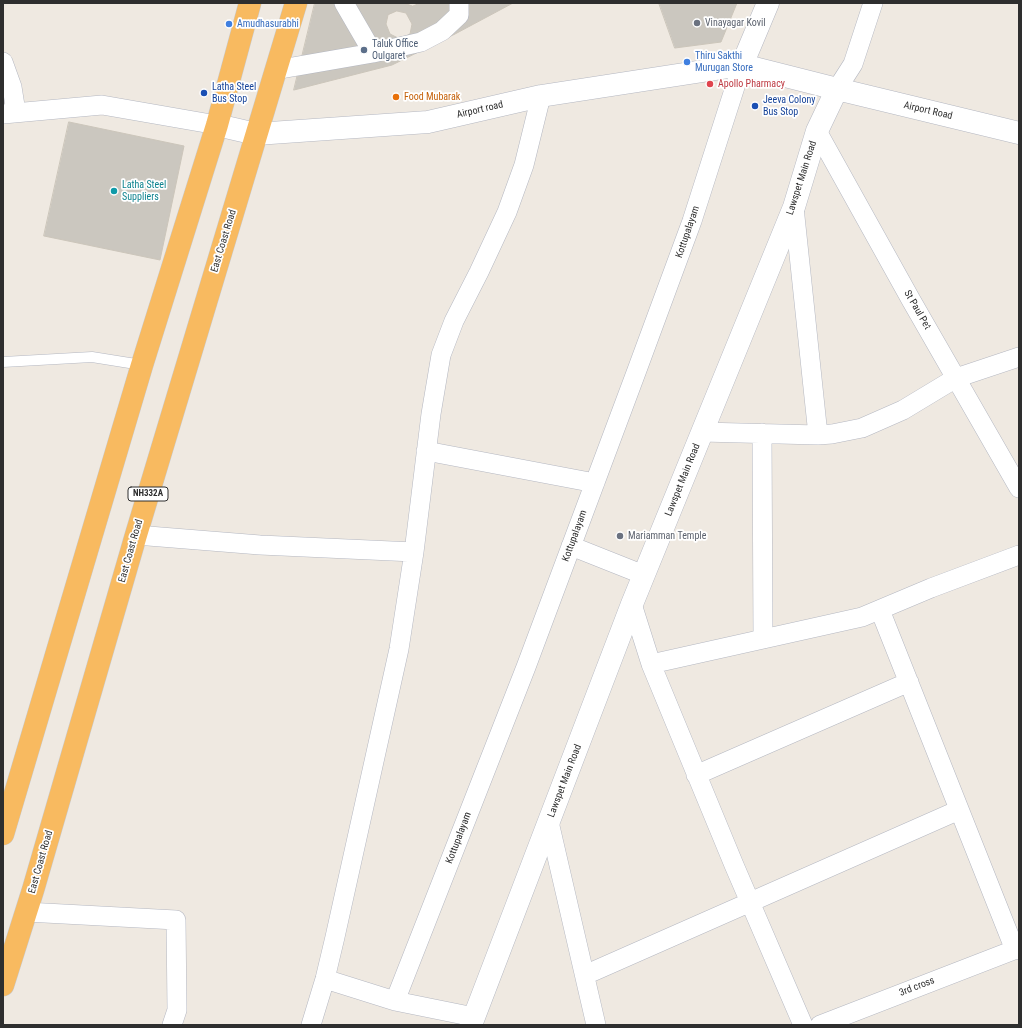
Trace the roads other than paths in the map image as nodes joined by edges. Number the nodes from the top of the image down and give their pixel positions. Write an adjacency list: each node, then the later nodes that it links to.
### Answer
1 (250, 3): 14 (highway)
2 (296, 3): 10 (highway, East Coast Road / NH332A)
3 (344, 3): 7 (street)
4 (460, 3): 7 (street)
5 (768, 3): 9 (street)
6 (873, 3): 11 (street)
7 (373, 53): 10 (street)
8 (3, 62): 13 (street)
9 (742, 66): 11 (street); 12 (street, Airport road); 27 (street, Kottupalayam)
10 (275, 70): 17 (highway, East Coast Road / NH332A)
11 (836, 88): 15 (street, Lawspet Main Road); 16 (street, Airport Road)
12 (541, 96): 17 (street, Airport road); 26 (street)
13 (9, 113): 14 (street)
14 (217, 125): 17 (street, Airport road); 21 (highway)
15 (817, 131): 18 (street, Lawspet Main Road); 22 (street, St Paul Pet)
16 (1019, 133)
17 (256, 134): 29 (highway, East Coast Road / NH332A)
18 (794, 207): 23 (street, Lawspet Main Road); 25 (street)
19 (1019, 357): 22 (street)
20 (3, 362): 21 (lane)
21 (142, 365): 42 (highway)
22 (956, 378): 25 (street); 28 (street, St Paul Pet)
23 (702, 432): 24 (street); 33 (street, Lawspet Main Road)
24 (762, 433): 25 (street); 36 (street)
25 (818, 435)
26 (426, 451): 27 (street); 31 (street)
27 (595, 483): 30 (street, Kottupalayam)
28 (1019, 488)
29 (136, 535): 31 (street); 44 (highway, East Coast Road / NH332A)
30 (572, 546): 33 (street); 49 (street, Kottupalayam)
31 (414, 552): 47 (street)
32 (1019, 555): 35 (street)
33 (644, 575): 34 (street, Lawspet Main Road)
34 (632, 604): 37 (street); 41 (street, Lawspet Main Road)
35 (880, 610): 36 (street); 38 (street)
36 (763, 639): 37 (street)
37 (651, 664): 39 (street)
38 (909, 682): 39 (street); 40 (street)
39 (696, 775): 43 (street)
40 (959, 810): 43 (street); 45 (street)
41 (549, 822): 46 (street); 50 (street, Lawspet Main Road)
42 (4, 829)
43 (750, 902): 46 (street); 54 (street)
44 (26, 912): 48 (highway, East Coast Road / NH332A); 51 (street)
45 (1017, 949): 55 (street, 3rd cross)
46 (585, 975): 53 (street)
47 (325, 979): 49 (street); 52 (street)
48 (3, 985)
49 (395, 1001): 50 (street)
50 (473, 1021)
51 (172, 1025)
52 (311, 1025)
53 (596, 1025)
54 (803, 1025)
55 (820, 1025)

